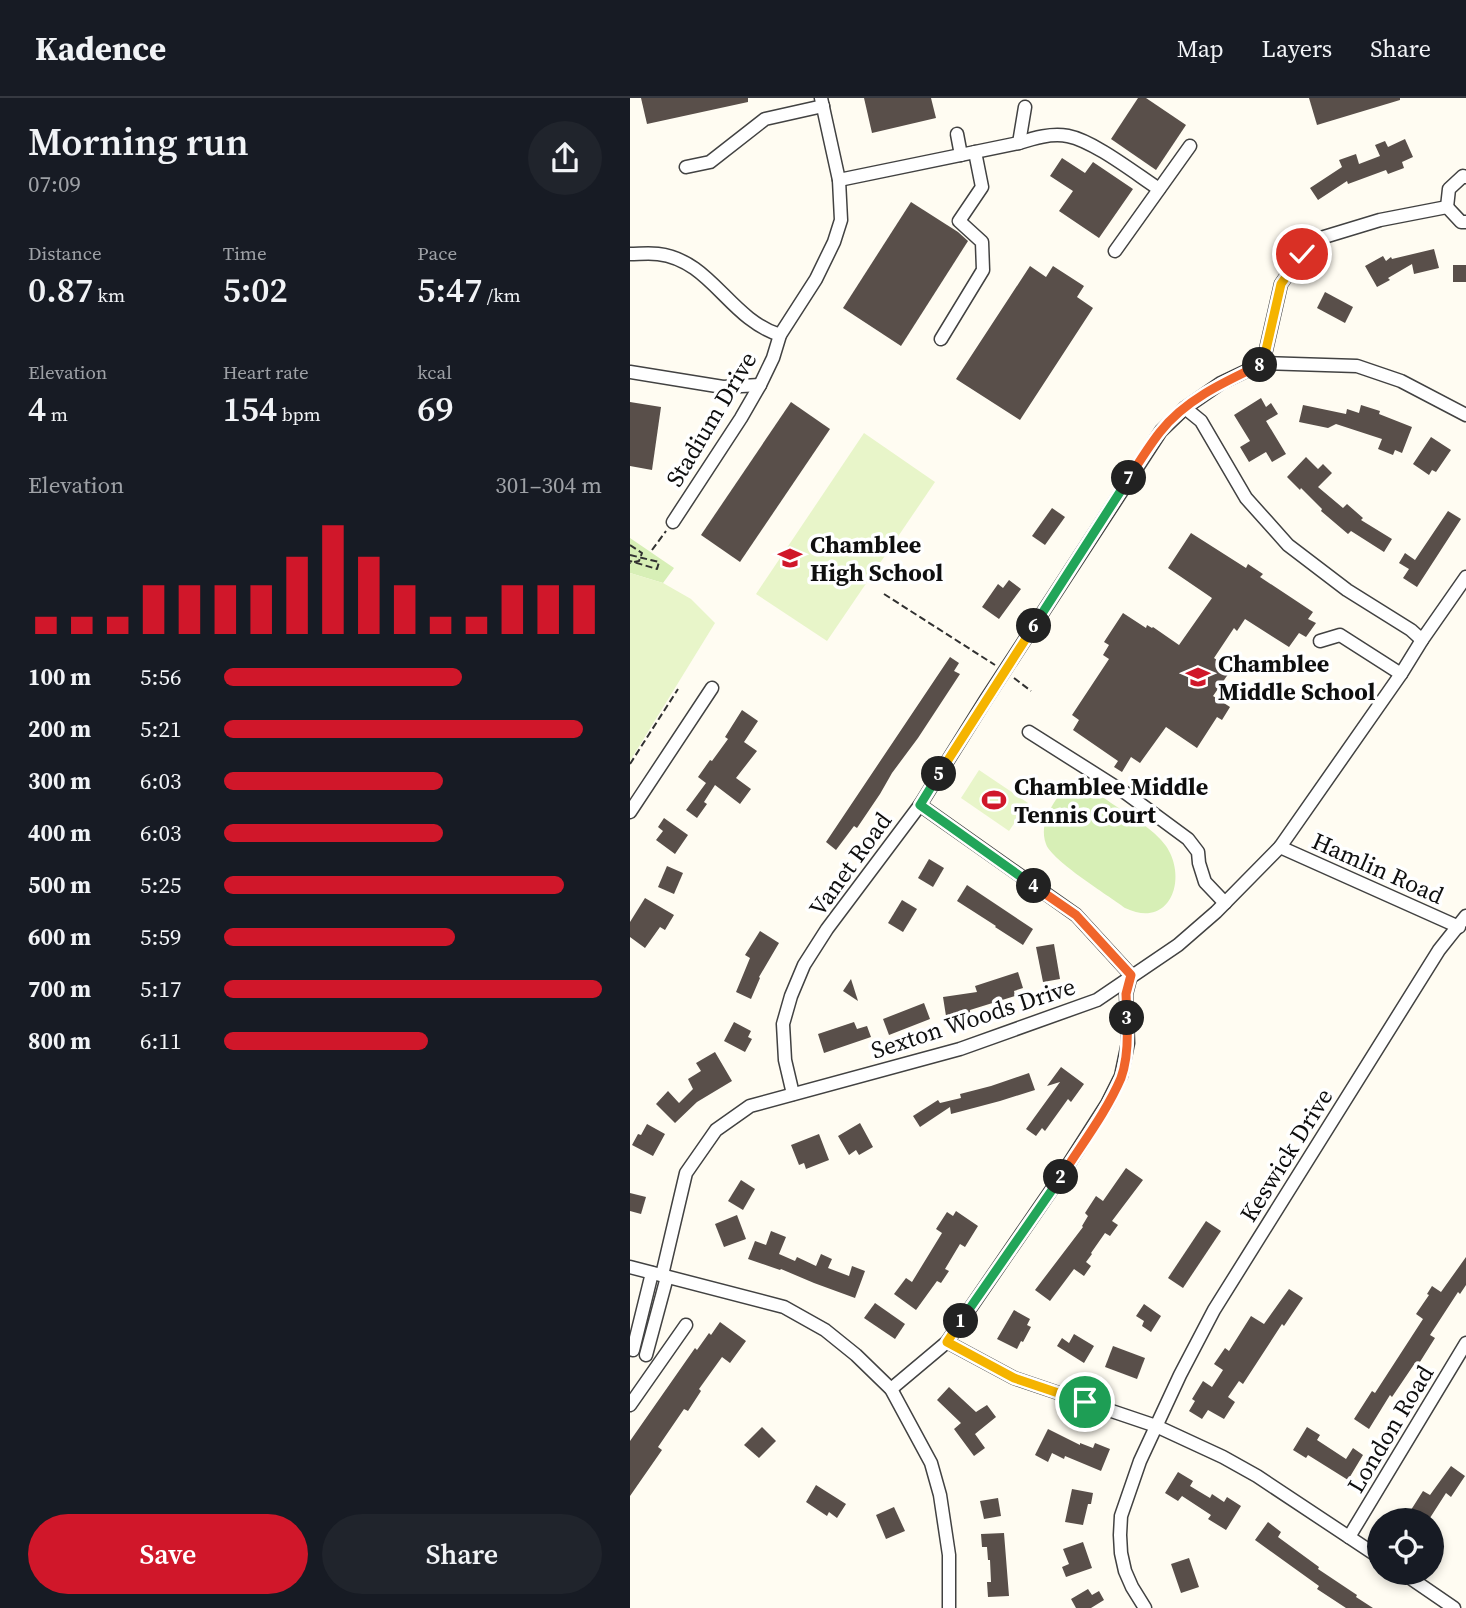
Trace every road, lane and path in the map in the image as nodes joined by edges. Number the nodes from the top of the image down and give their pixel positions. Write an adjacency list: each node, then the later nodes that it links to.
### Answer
1 (796, 98): 4 (street)
2 (822, 102): 4 (street); 12 (street, Stadium Drive)
3 (1025, 107): 6 (street)
4 (799, 111): 10 (street)
5 (957, 134): 9 (street)
6 (1018, 143): 8 (street); 13 (street)
7 (1190, 146): 13 (street)
8 (975, 152): 9 (street); 19 (street)
9 (961, 155): 12 (street)
10 (686, 167)
11 (1466, 177): 14 (street)
12 (839, 180): 18 (street, Stadium Drive)
13 (1159, 189): 16 (street)
14 (1447, 206): 15 (street); 20 (street)
15 (1466, 222)
16 (1115, 251)
17 (630, 254): 18 (street)
18 (780, 335): 22 (street, Stadium Drive)
19 (941, 339)
20 (1263, 363): 23 (street, Vanet Road); 24 (street, Vanet Road)
21 (630, 372): 22 (street)
22 (760, 385): 25 (street, Stadium Drive)
23 (1185, 408): 34 (street); 44 (street, Vanet Road)
24 (1466, 415)
25 (673, 522): 27 (path)
26 (630, 545): 29 (path)
27 (652, 550)
28 (630, 555): 29 (path)
29 (640, 558): 31 (path); 31 (path)
30 (630, 562): 31 (path)
31 (634, 562)
32 (1466, 577): 34 (street, Sexton Woods Drive)
33 (884, 594): 36 (path)
34 (1422, 640): 37 (street, Sexton Woods Drive)
35 (1320, 641): 37 (street)
36 (1001, 668)
37 (1401, 674): 46 (street, Sexton Woods Drive)
38 (1012, 676): 41 (path)
39 (712, 688): 45 (street)
40 (678, 689): 43 (path)
41 (1031, 691)
42 (1029, 733): 47 (street)
43 (630, 764)
44 (920, 805): 49 (street); 50 (street, Vanet Road)
45 (630, 811)
46 (1280, 848): 47 (street, Sexton Woods Drive); 48 (street, Hamlin Road)
47 (1225, 902): 49 (street, Sexton Woods Drive)
48 (1462, 922): 61 (street, Keswick Drive)
49 (1131, 975): 50 (street, Sexton Woods Drive); 54 (street)
50 (793, 1094): 52 (street, Sexton Woods Drive)
51 (630, 1267): 52 (street)
52 (660, 1275): 56 (street); 57 (street); 59 (street)
53 (686, 1325): 58 (street)
54 (947, 1342): 59 (street); 61 (street)
55 (1466, 1343): 62 (street, London Road)
56 (631, 1349): 57 (street)
57 (646, 1355): 58 (street)
58 (653, 1370): 60 (street)
59 (891, 1389): 65 (street)
60 (630, 1405)
61 (1156, 1426): 62 (street); 66 (street, Keswick Drive)
62 (1349, 1537): 63 (street)
63 (1367, 1549)
64 (1420, 1585): 67 (street)
65 (949, 1608)
66 (1145, 1608)
67 (1454, 1608)

